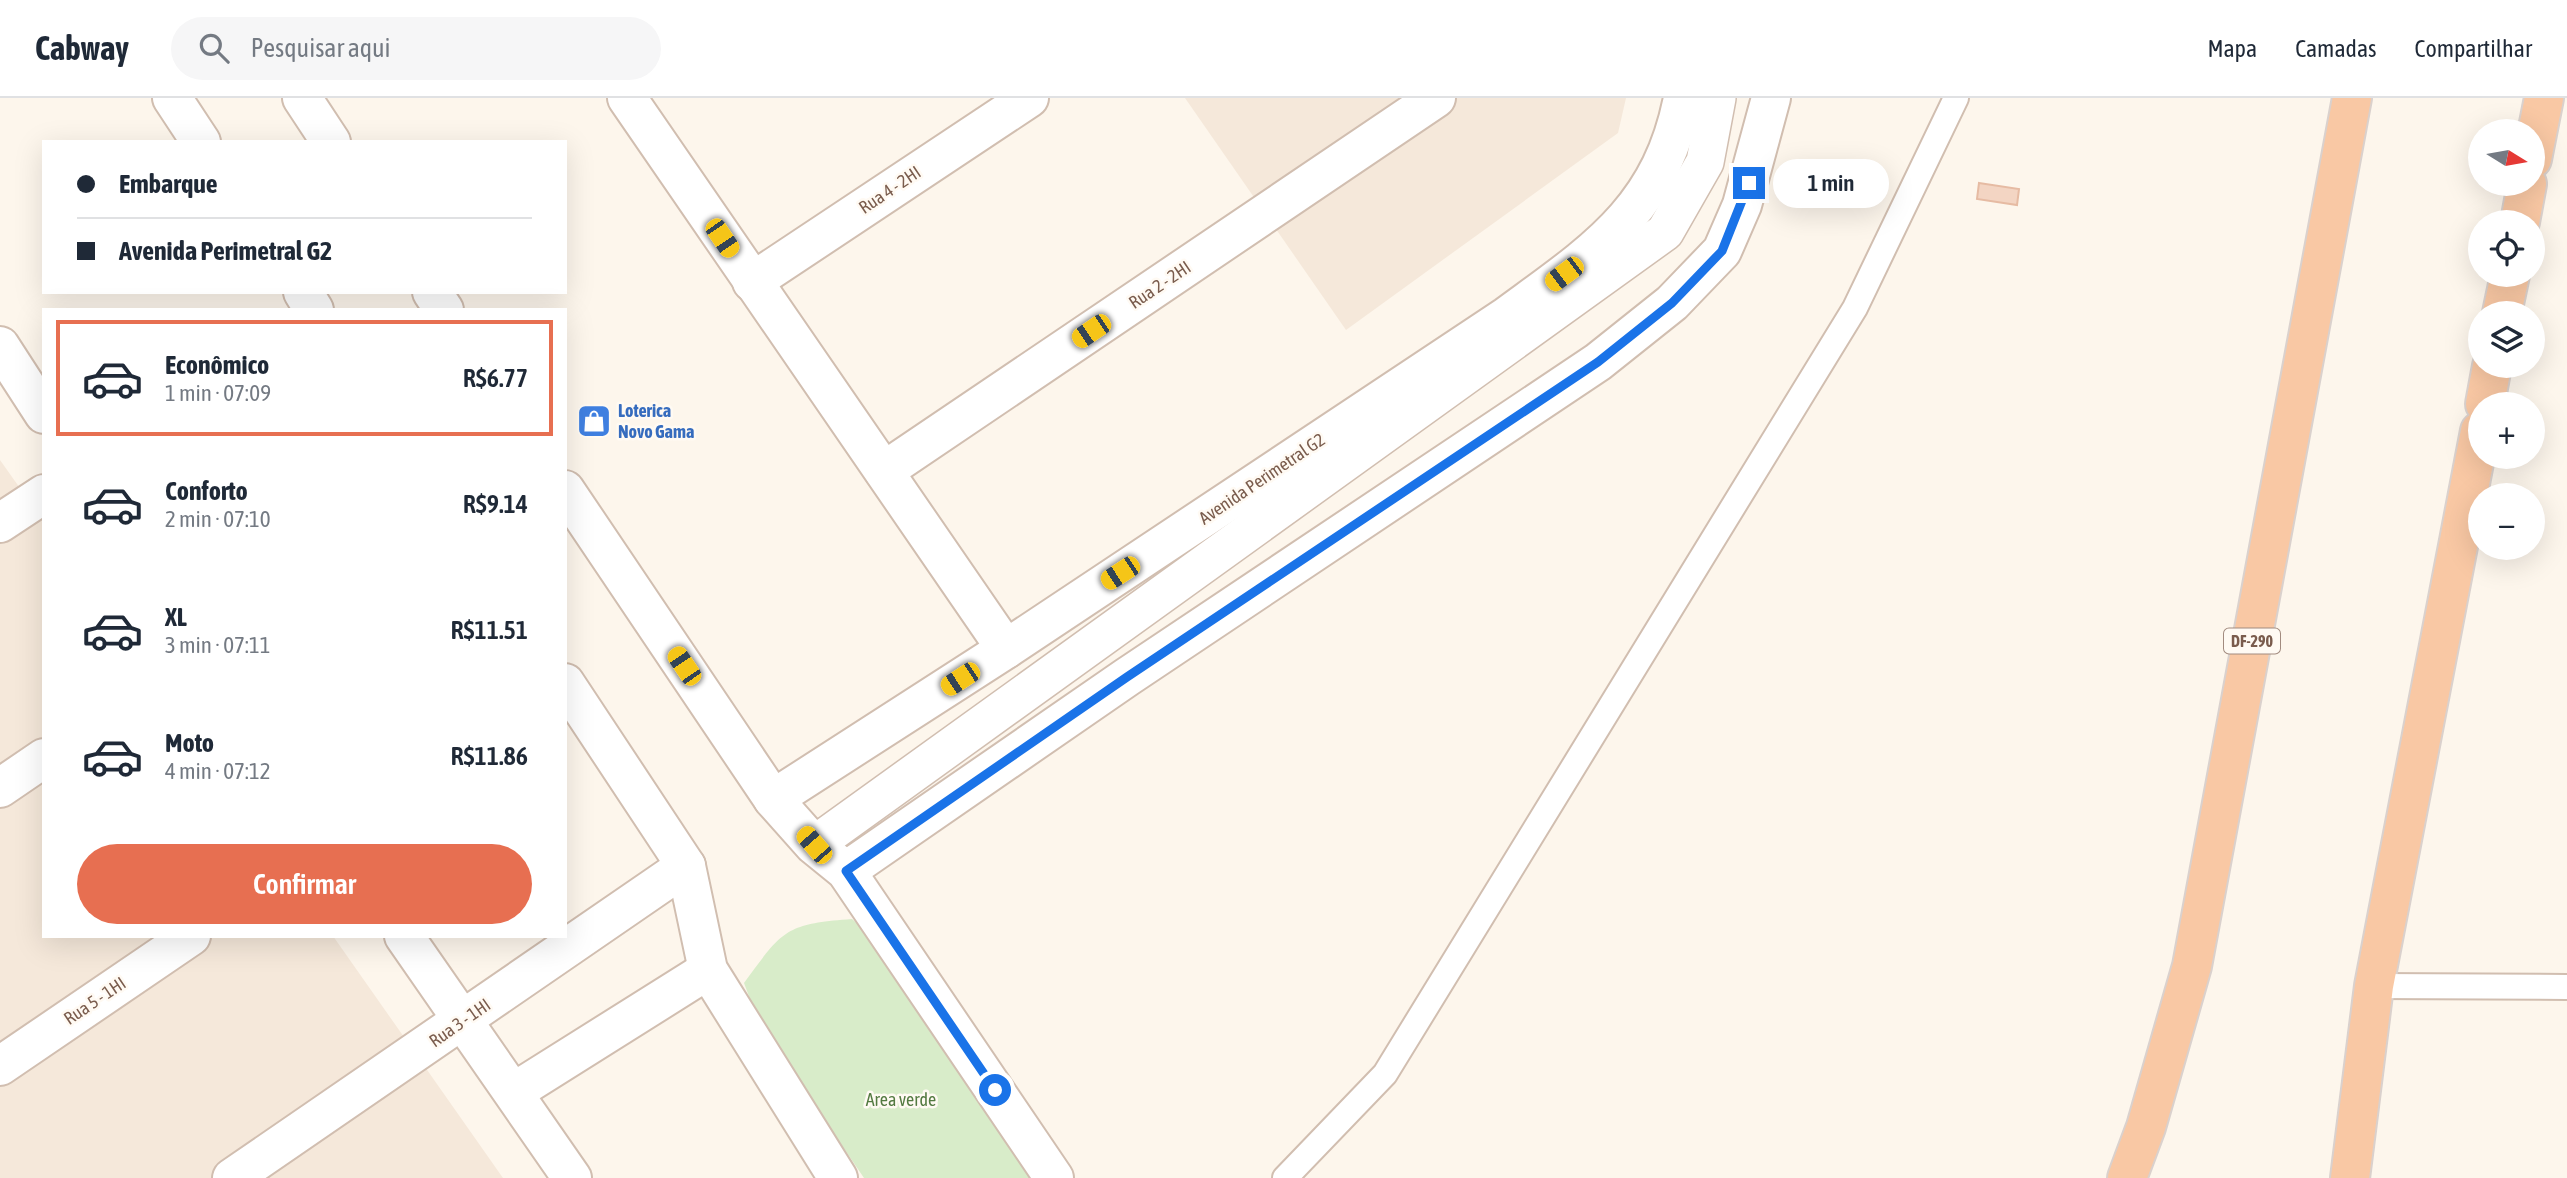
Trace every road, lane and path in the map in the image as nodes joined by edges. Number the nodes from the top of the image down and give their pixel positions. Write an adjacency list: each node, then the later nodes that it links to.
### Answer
1 (172, 98): 13 (street)
2 (302, 98): 14 (street)
3 (1028, 98): 15 (street, Rua 4 - 2HI)
4 (1436, 98): 19 (street, Rua 2 - 2HI)
5 (1683, 98): 23 (street, Avenida Perimetral G2)
6 (1717, 98): 28 (street)
7 (1771, 98): 30 (street)
8 (1956, 98): 43 (lane)
9 (2352, 98): 44 (highway, DF-290)
10 (2544, 98): 12 (highway)
11 (633, 100): 15 (street)
12 (2540, 119)
13 (200, 140)
14 (330, 140)
15 (752, 282): 19 (street)
16 (0, 346): 17 (street)
17 (42, 411)
18 (2473, 469): 34 (highway)
19 (884, 471): 23 (street)
20 (567, 493): 27 (street)
21 (42, 495): 22 (street)
22 (0, 523)
23 (1006, 649): 27 (street, Avenida Perimetral G2)
24 (567, 686): 29 (street)
25 (42, 759): 26 (street)
26 (0, 788)
27 (773, 799): 28 (street)
28 (814, 845): 30 (street)
29 (686, 866): 33 (street); 36 (street, Rua 3 - 1HI)
30 (846, 871): 42 (street)
31 (188, 938): 37 (street, Rua 5 - 1HI)
32 (405, 938): 36 (street)
33 (708, 970): 38 (street); 41 (street)
34 (2374, 986): 35 (lane); 45 (highway)
35 (2567, 988)
36 (462, 1022): 38 (street); 39 (street, Rua 3 - 1HI)
37 (0, 1066)
38 (514, 1092): 40 (street)
39 (232, 1178)
40 (572, 1178)
41 (838, 1178)
42 (1054, 1178)
43 (1285, 1178)
44 (2127, 1178)
45 (2350, 1178)

